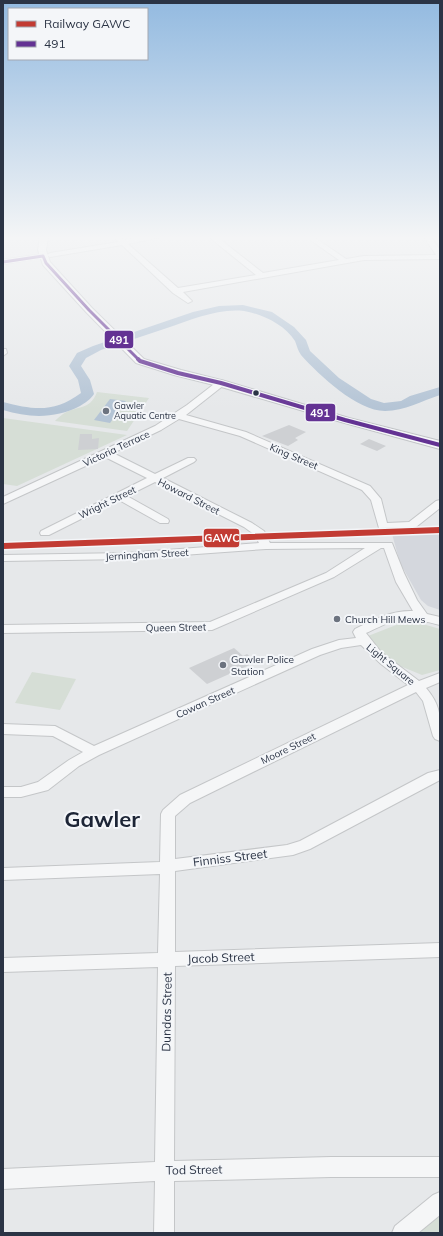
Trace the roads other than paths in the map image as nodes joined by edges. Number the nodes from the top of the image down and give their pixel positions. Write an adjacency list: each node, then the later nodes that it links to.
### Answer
1 (76, 295): 4 (main road)
2 (180, 295): 3 (street)
3 (188, 301)
4 (221, 383): 5 (street, Victoria Terrace); 6 (main road)
5 (179, 416): 7 (street, Victoria Terrace); 12 (street, King Street)
6 (440, 445)
7 (105, 453): 9 (street, Howard Street); 11 (street, Victoria Terrace)
8 (191, 460): 9 (street, Wright Street)
9 (155, 478): 10 (street, Wright Street); 16 (street, Howard Street)
10 (119, 496): 13 (street); 14 (street, Wright Street)
11 (3, 501)
12 (440, 503)
13 (164, 521)
14 (45, 533)
15 (383, 545): 16 (street, Jerningham Street); 18 (street); 20 (street, Queen Street)
16 (266, 546): 17 (street, Jerningham Street)
17 (3, 558)
18 (423, 616): 19 (street, Light Square); 21 (street, Light Square)
19 (440, 621)
20 (3, 629)
21 (361, 637): 22 (street, Light Square); 29 (street, Cowan Street)
22 (400, 673): 24 (street, Light Square); 25 (street, Moore Street)
23 (437, 678): 24 (street, Light Square); 26 (street)
24 (418, 686): 25 (street, Moore Street); 26 (street)
25 (391, 698): 32 (street, Moore Street)
26 (429, 700): 28 (street)
27 (3, 729): 29 (street)
28 (440, 736)
29 (94, 752): 31 (street, Cowan Street)
30 (440, 775): 33 (street, Finniss Street)
31 (3, 792)
32 (185, 799): 33 (street, Dundas Street)
33 (167, 866): 34 (street, Finniss Street); 36 (street, Dundas Street)
34 (3, 874)
35 (440, 950): 36 (street, Jacob Street)
36 (168, 959): 37 (street, Jacob Street); 41 (street, Dundas Street)
37 (3, 965)
38 (440, 1158): 39 (street, Tod Street)
39 (384, 1166): 40 (street, Tod Street); 41 (street, Tod Street)
40 (440, 1167)
41 (164, 1170): 42 (street, Tod Street); 44 (street, Dundas Street)
42 (3, 1179)
43 (440, 1202): 45 (street)
44 (164, 1233)
45 (402, 1233)

